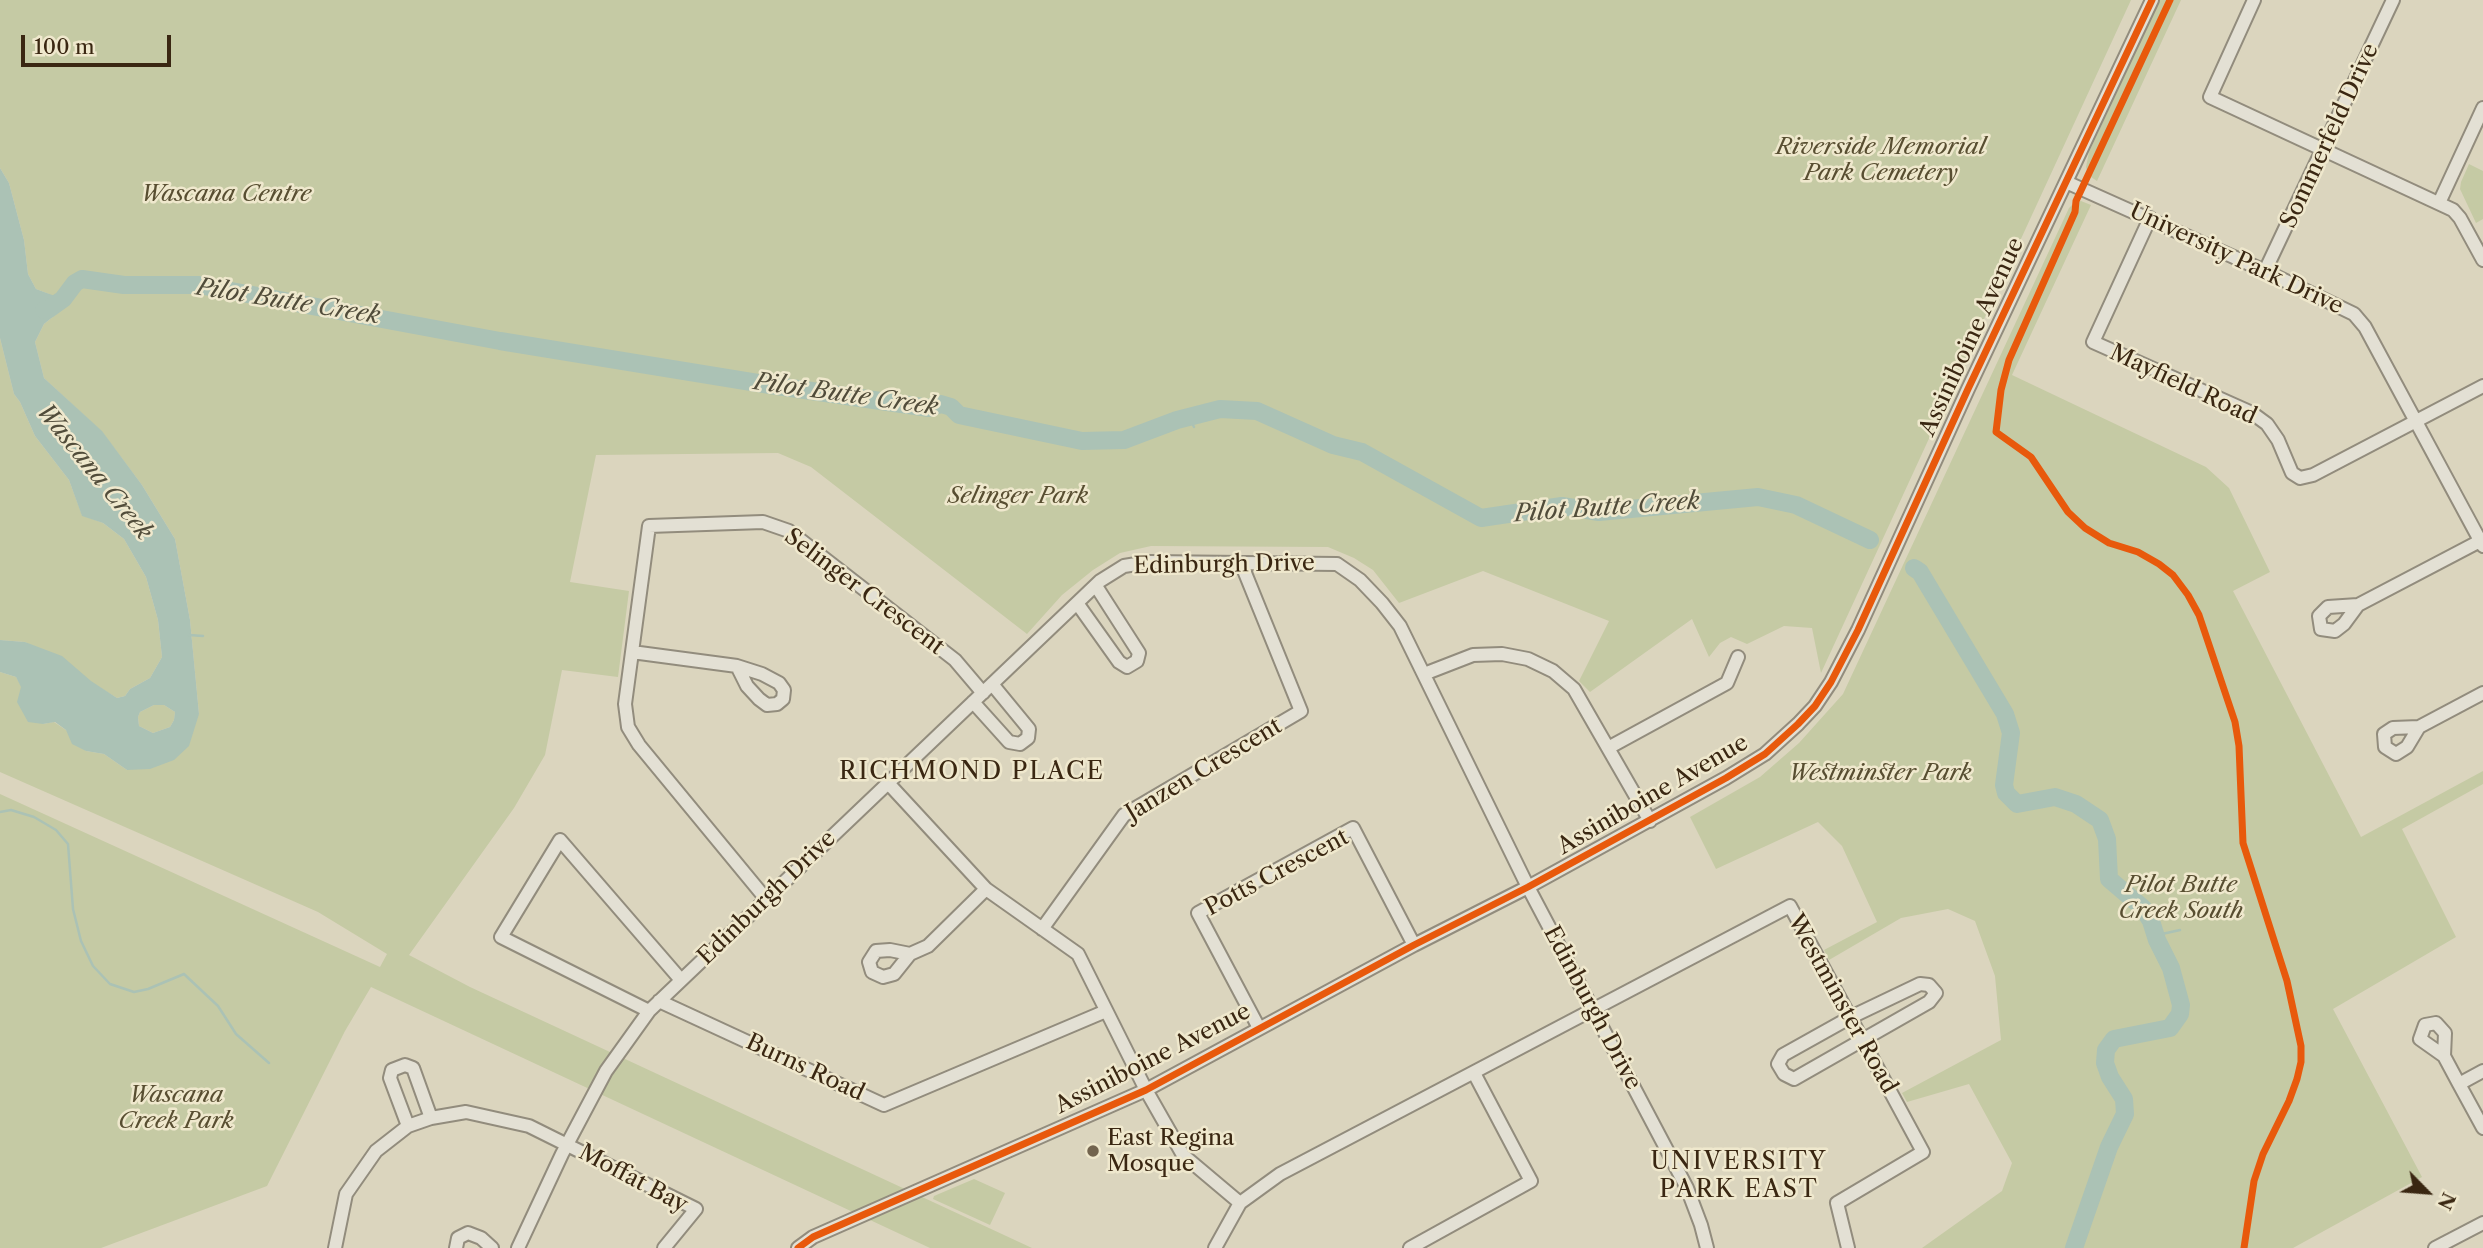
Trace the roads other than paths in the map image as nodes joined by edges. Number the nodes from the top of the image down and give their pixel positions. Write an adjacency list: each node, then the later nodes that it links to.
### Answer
1 (2152, 0): 6 (street, Assiniboine Avenue)
2 (2254, 0): 5 (street)
3 (2393, 0): 5 (street, Sommerfeld Drive)
4 (2483, 108): 7 (street)
5 (2324, 150): 7 (street); 10 (street, Sommerfeld Drive)
6 (2066, 182): 8 (street, University Park Drive); 28 (street, Assiniboine Avenue)
7 (2439, 203): 9 (street)
8 (2150, 218): 10 (street, University Park Drive); 12 (street, Mayfield Road)
9 (2483, 260)
10 (2265, 271): 12 (street, University Park Drive)
11 (2483, 386): 12 (street, Mayfield Road)
12 (2416, 421): 13 (street, University Park Drive)
13 (2482, 544): 17 (street)
14 (1241, 563): 15 (street, Edinburgh Drive); 21 (street, Edinburgh Drive); 32 (street, Janzen Crescent)
15 (1096, 586): 16 (street, Edinburgh Drive); 16 (street)
16 (1077, 603): 22 (street, Edinburgh Drive)
17 (2358, 605)
18 (632, 652): 20 (street); 22 (street, Selinger Crescent); 31 (street, Selinger Crescent)
19 (1738, 657): 26 (street)
20 (737, 666)
21 (1424, 674): 26 (street); 29 (street, Edinburgh Drive)
22 (987, 688): 24 (street, Edinburgh Drive); 24 (street)
23 (2483, 694): 25 (street)
24 (973, 702): 27 (street, Edinburgh Drive)
25 (2419, 727)
26 (1608, 748): 28 (street)
27 (888, 783): 30 (street); 31 (street, Edinburgh Drive)
28 (1650, 821): 29 (street, Assiniboine Avenue)
29 (1528, 887): 33 (street, Assiniboine Avenue); 37 (street, Edinburgh Drive)
30 (986, 889): 32 (street); 34 (street)
31 (766, 899): 35 (street, Edinburgh Drive)
32 (1042, 929): 39 (street)
33 (1414, 945): 41 (street, Assiniboine Avenue); 41 (street, Potts Crescent)
34 (910, 954)
35 (681, 981): 36 (street, Edinburgh Drive); 38 (street)
36 (659, 1001): 38 (street, Edinburgh Drive); 39 (street, Burns Road)
37 (1594, 1009): 40 (street, Westminster Road); 45 (street, Westminster Road); 62 (street, Edinburgh Drive)
38 (649, 1011): 51 (street, Edinburgh Drive)
39 (1106, 1011): 47 (street)
40 (1851, 1017): 42 (street, Westminster Road); 42 (street); 42 (street)
41 (1259, 1028): 47 (street, Assiniboine Avenue)
42 (1862, 1039): 63 (street, Westminster Road)
43 (2444, 1056): 46 (street)
44 (2483, 1071): 46 (street)
45 (1474, 1073): 52 (street, Westminster Road); 61 (street)
46 (2459, 1084): 50 (street)
47 (1146, 1090): 52 (street); 59 (street, Assiniboine Avenue)
48 (430, 1118): 49 (street); 49 (street); 51 (street)
49 (408, 1126): 54 (street)
50 (2483, 1128)
51 (567, 1144): 57 (street, Edinburgh Drive); 58 (street, Moffat Bay)
52 (1240, 1203): 60 (street)
53 (2483, 1223): 64 (street)
54 (335, 1248)
55 (456, 1248): 56 (street)
56 (492, 1248)
57 (518, 1248)
58 (664, 1248)
59 (798, 1248)
60 (1215, 1248)
61 (1410, 1248)
62 (1707, 1248)
63 (1848, 1248)
64 (2435, 1248)

